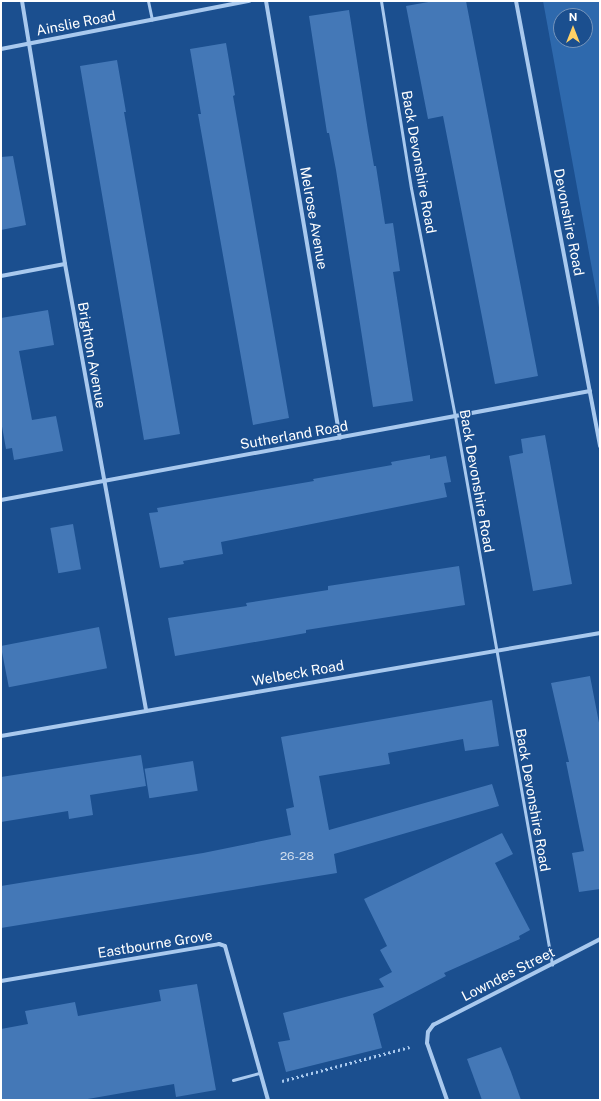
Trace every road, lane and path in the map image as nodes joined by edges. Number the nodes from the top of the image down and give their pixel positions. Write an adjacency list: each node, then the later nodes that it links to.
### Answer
1 (22, 1): 8 (street, Brighton Avenue)
2 (148, 1): 7 (lane)
3 (250, 1): 7 (street, Ainslie Road)
4 (266, 1): 14 (street, Melrose Avenue)
5 (381, 1): 13 (lane, Back Devonshire Road)
6 (516, 1): 12 (street, Devonshire Road)
7 (152, 20): 8 (street, Ainslie Road)
8 (30, 43): 9 (street, Ainslie Road); 10 (street, Brighton Avenue)
9 (1, 49)
10 (65, 264): 11 (street); 16 (street, Brighton Avenue)
11 (1, 276)
12 (590, 391): 13 (street, Sutherland Road); 15 (street, Devonshire Road)
13 (455, 416): 14 (street, Sutherland Road); 19 (lane, Back Devonshire Road)
14 (340, 438): 16 (street, Sutherland Road)
15 (600, 446)
16 (103, 482): 17 (street, Sutherland Road); 20 (street, Brighton Avenue)
17 (1, 500)
18 (600, 633): 19 (street, Welbeck Road)
19 (495, 649): 20 (street, Welbeck Road); 23 (lane, Back Devonshire Road)
20 (146, 711): 21 (street, Welbeck Road)
21 (1, 736)
22 (600, 939): 23 (street, Lowndes Street)
23 (552, 964): 25 (street, Lowndes Street)
24 (1, 981): 26 (street, Eastbourne Grove)
25 (427, 1043): 28 (path); 30 (street)
26 (260, 1073): 27 (lane); 28 (street, Eastbourne Grove)
27 (233, 1080)
28 (264, 1085): 29 (street, Eastbourne Grove)
29 (268, 1100)
30 (447, 1100)

